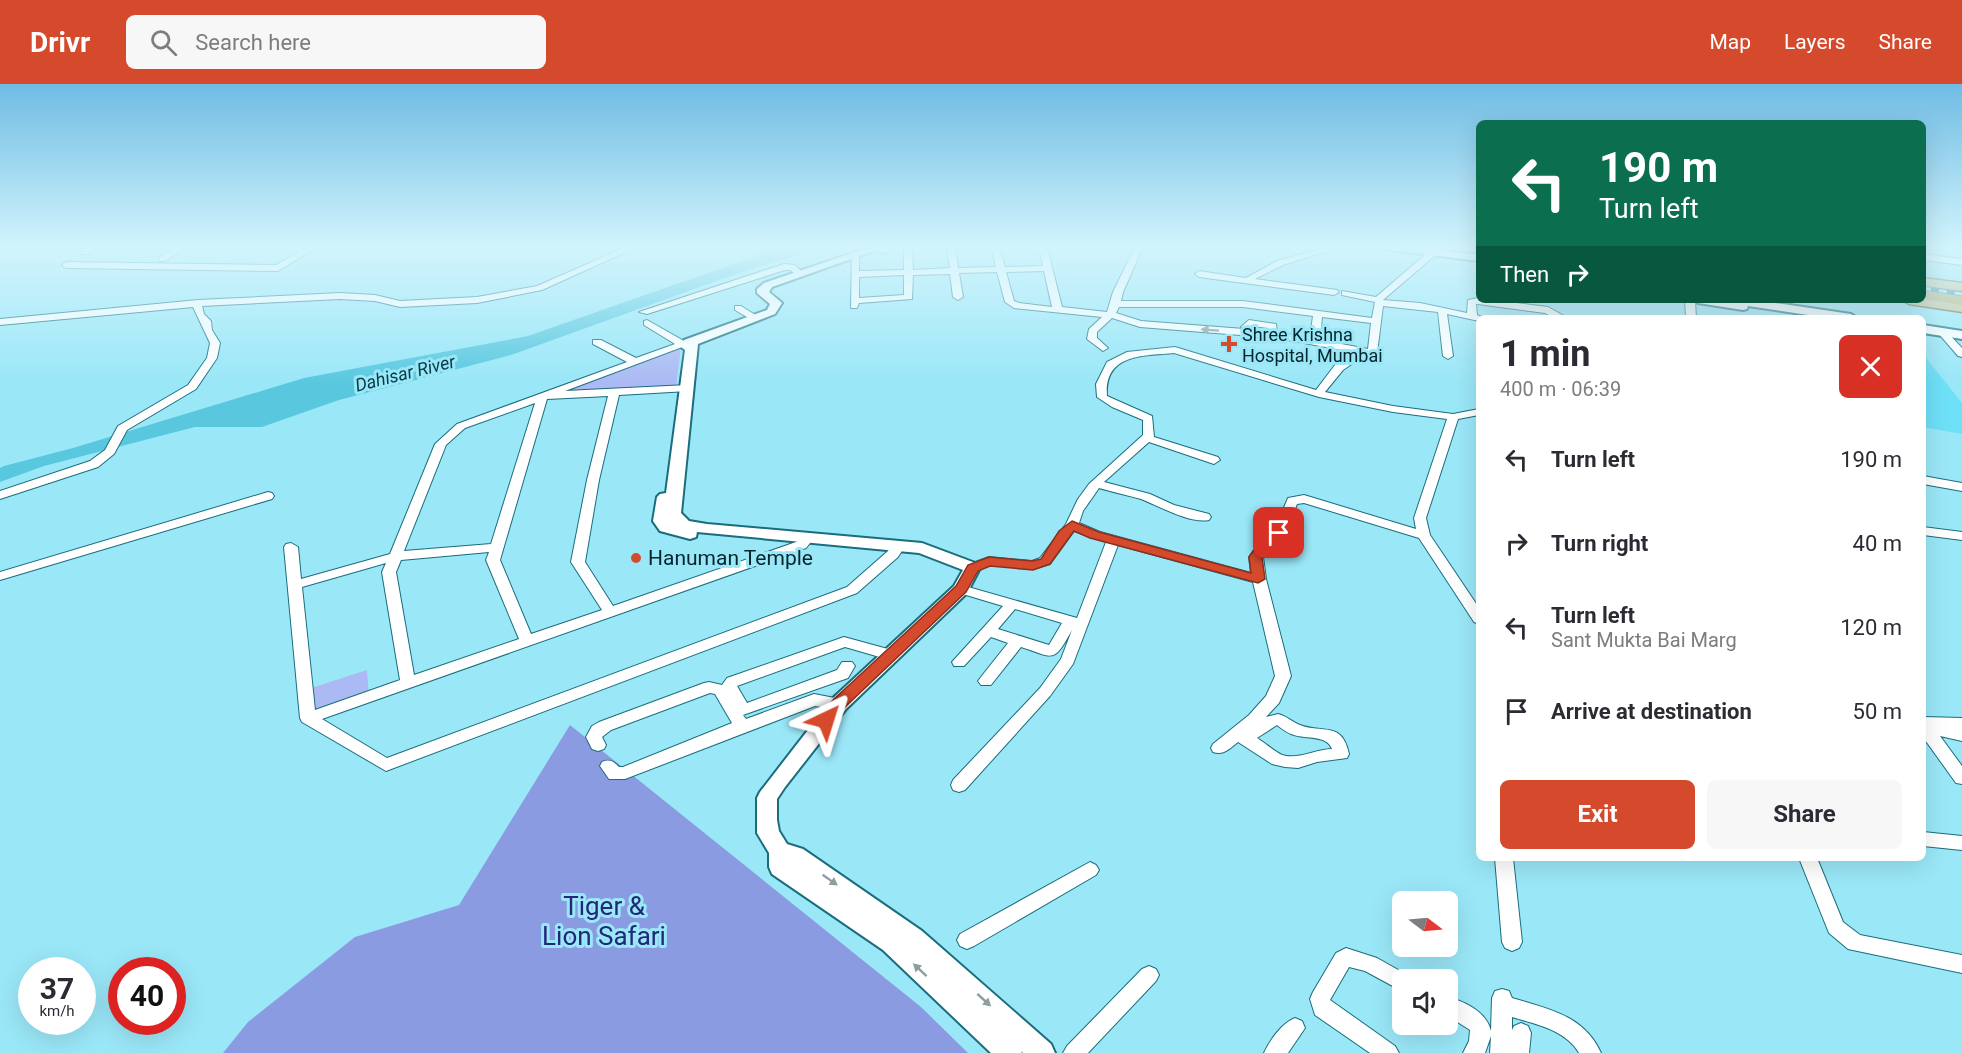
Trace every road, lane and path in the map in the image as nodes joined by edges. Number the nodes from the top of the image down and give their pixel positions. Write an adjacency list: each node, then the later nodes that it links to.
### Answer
1 (517, 292): 20 (street)
2 (706, 292): 30 (street)
3 (763, 292): 37 (street)
4 (854, 292): 5 (street)
5 (909, 292)
6 (957, 292): 16 (street)
7 (1007, 292): 29 (street)
8 (1054, 292): 29 (street)
9 (1118, 292): 19 (street)
10 (1127, 292): 19 (street)
11 (1386, 292): 13 (street)
12 (1944, 292): 15 (highway)
13 (1345, 293)
14 (1926, 294): 17 (highway)
15 (1962, 295)
16 (958, 297)
17 (1962, 300)
18 (1476, 301): 36 (street)
19 (1117, 302): 25 (street); 32 (street)
20 (198, 303): 39 (street); 68 (street)
21 (1500, 303): 33 (street)
22 (1718, 303): 34 (street)
23 (1752, 303): 35 (street)
24 (1926, 303): 27 (main road)
25 (1243, 304): 31 (street); 41 (street)
26 (738, 308): 37 (street)
27 (1962, 308)
28 (1442, 310): 36 (street); 38 (street); 55 (street)
29 (1058, 311): 32 (street)
30 (644, 312)
31 (1318, 314): 38 (street); 50 (street)
32 (1111, 315): 41 (street, one-way to 32); 52 (street)
33 (1556, 315)
34 (1796, 315)
35 (1831, 315)
36 (1475, 317)
37 (755, 318): 51 (street)
38 (1376, 321): 53 (street)
39 (0, 322)
40 (647, 323): 51 (street)
41 (1244, 329): 44 (street)
42 (1262, 330): 44 (street)
43 (1926, 330): 46 (street)
44 (1273, 333): 50 (street)
45 (1926, 334): 46 (street)
46 (1944, 334): 47 (street); 48 (street); 54 (street)
47 (1962, 335)
48 (1962, 340)
49 (597, 342): 56 (street)
50 (1315, 342): 53 (street)
51 (688, 343): 56 (street); 57 (street)
52 (1103, 348)
53 (1372, 353): 59 (street)
54 (1962, 354)
55 (1448, 356)
56 (635, 362): 60 (street)
57 (684, 388): 58 (street); 76 (street)
58 (614, 392): 60 (street); 87 (street)
59 (1319, 394): 62 (street); 63 (street)
60 (542, 396): 78 (street); 80 (street)
61 (1476, 414): 62 (street)
62 (1453, 417): 73 (street)
63 (1147, 438): 64 (street); 66 (street)
64 (1215, 459)
65 (1926, 480): 67 (street)
66 (1097, 484): 70 (street); 71 (street)
67 (1958, 485)
68 (0, 495)
69 (268, 496): 82 (street)
70 (1205, 517)
71 (1072, 525): 75 (street); 81 (street)
72 (1926, 531): 74 (street)
73 (1424, 534): 83 (street); 88 (street)
74 (1962, 536)
75 (1113, 540): 83 (street); 89 (street)
76 (804, 541): 79 (street); 87 (street)
77 (291, 547): 84 (street)
78 (497, 547): 80 (street); 91 (street)
79 (895, 550): 81 (street); 103 (street)
80 (396, 556): 84 (street); 100 (street)
81 (972, 568): 85 (street)
82 (0, 576)
83 (1258, 579): 109 (street)
84 (295, 585): 103 (street)
85 (961, 589): 86 (street); 93 (street)
86 (1011, 604): 89 (street); 90 (street)
87 (610, 612): 91 (street)
88 (1476, 614)
89 (1075, 623): 92 (street); 117 (street)
90 (988, 631): 92 (street); 95 (street)
91 (527, 641): 100 (street)
92 (1017, 641): 99 (street)
93 (890, 655): 96 (street); 102 (street)
94 (808, 658): 96 (street)
95 (959, 662)
96 (776, 666): 98 (street)
97 (847, 666): 98 (street)
98 (833, 678): 101 (street)
99 (986, 681)
100 (408, 683): 103 (street)
101 (814, 700): 102 (street); 106 (street)
102 (838, 704): 120 (street)
103 (308, 718)
104 (1926, 723): 105 (street)
105 (1962, 724)
106 (742, 726): 110 (street); 111 (street)
107 (1926, 730): 116 (street)
108 (1962, 735): 115 (street)
109 (1241, 736): 109 (street); 112 (street)
110 (598, 745)
111 (694, 745): 113 (street); 114 (street)
112 (1219, 748)
113 (659, 754)
114 (608, 766)
115 (1962, 770)
116 (1962, 778)
117 (959, 785)
118 (1926, 838): 119 (street)
119 (1962, 843)
120 (780, 852): 131 (street, one-way to 120); 132 (street, one-way to 132)
121 (1504, 861): 125 (street)
122 (1809, 861): 126 (street)
123 (1090, 870): 124 (street)
124 (967, 940)
125 (1512, 942)
126 (1962, 964)
127 (1149, 975): 133 (street)
128 (1392, 977): 135 (street)
129 (1458, 1012): 136 (street)
130 (1295, 1028): 134 (street)
131 (1009, 1053)
132 (1042, 1053)
133 (1074, 1053)
134 (1275, 1053)
135 (1388, 1053)
136 (1474, 1053)
137 (1501, 1053): 138 (street)
138 (1590, 1053)

